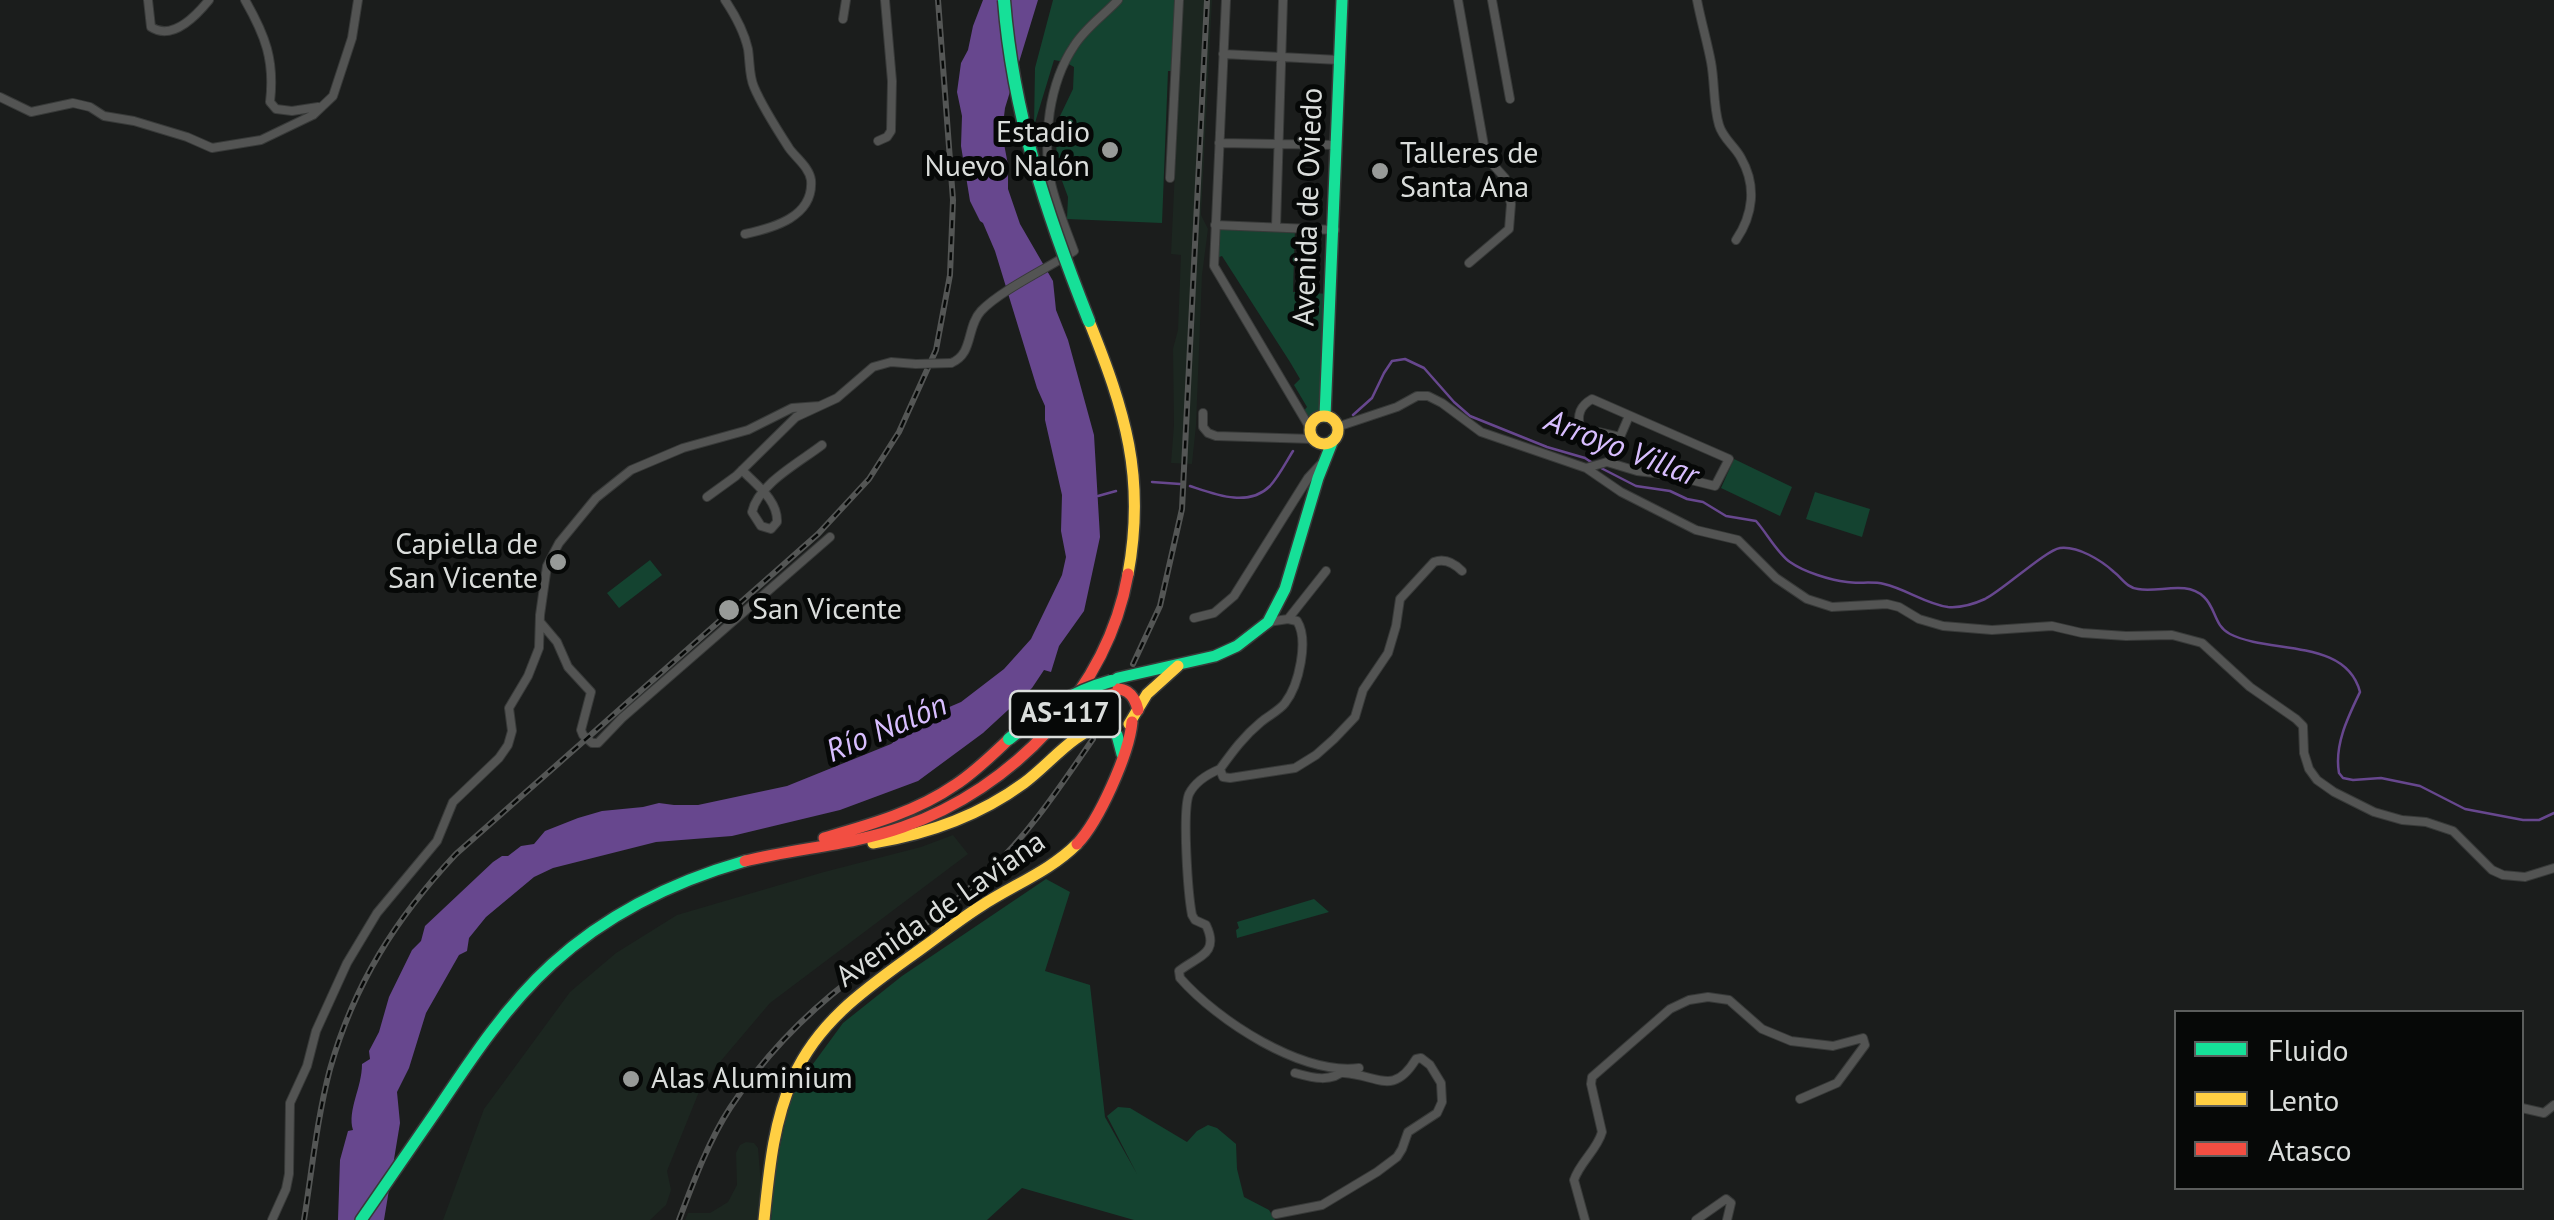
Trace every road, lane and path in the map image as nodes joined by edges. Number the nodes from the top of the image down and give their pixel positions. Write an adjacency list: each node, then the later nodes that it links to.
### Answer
1 (148, 0): 2 (street)
2 (209, 0)
3 (245, 0): 23 (street)
4 (358, 0): 23 (street)
5 (725, 0): 32 (street)
6 (846, 0): 17 (street)
7 (885, 0): 24 (street)
8 (1004, 0): 58 (main road, AS-117, bridge)
9 (1118, 0): 35 (street, bridge)
10 (1179, 0): 28 (street)
11 (1226, 0): 18 (street)
12 (1283, 0): 19 (street)
13 (1342, 0): 20 (main road, Avenida de Oviedo)
14 (1458, 0): 34 (street)
15 (1492, 0): 22 (street)
16 (1697, 0): 33 (street)
17 (843, 18)
18 (1223, 54): 19 (street); 25 (street)
19 (1282, 57): 20 (street); 26 (street)
20 (1340, 60): 27 (main road, Avenida de Oviedo)
21 (0, 97): 23 (street)
22 (1510, 99)
23 (323, 106)
24 (878, 141)
25 (1219, 142): 26 (street); 29 (street)
26 (1279, 144): 27 (street); 30 (street)
27 (1337, 145): 31 (main road, Avenida de Oviedo)
28 (1170, 178)
29 (1215, 225): 30 (street); 38 (street)
30 (1276, 228): 31 (street)
31 (1334, 230): 38 (main road, Avenida de Oviedo)
32 (745, 234)
33 (1736, 240)
34 (1469, 262)
35 (819, 406): 41 (street); 51 (street)
36 (1203, 413): 38 (street)
37 (1629, 416): 37 (street); 40 (street)
38 (1320, 428): 40 (street); 42 (main road, Avenida de Oviedo)
39 (822, 445): 43 (street)
40 (1588, 468): 60 (street)
41 (742, 470): 43 (street); 44 (street)
42 (1319, 472): 48 (street); 50 (main road, Avenida de Oviedo)
43 (762, 491): 43 (street)
44 (708, 497)
45 (830, 537): 51 (street)
46 (1326, 571): 49 (street)
47 (1462, 572): 57 (street)
48 (1194, 618)
49 (1288, 618): 50 (street); 57 (street)
50 (1268, 622): 52 (main road)
51 (541, 623): 68 (street)
52 (1181, 664): 53 (main road); 54 (main road)
53 (1109, 686): 54 (main road); 55 (main road); 59 (main road, AS-117, bridge)
54 (1135, 716): 55 (main road); 56 (main road, Avenida de Laviana)
55 (1109, 726): 56 (main road); 58 (main road, AS-117)
56 (1122, 756): 70 (main road, Avenida de Laviana)
57 (1220, 769): 62 (street)
58 (791, 852): 59 (main road, AS-117)
59 (751, 860): 69 (main road, AS-117)
60 (2554, 868)
61 (1359, 1068): 62 (street)
62 (1345, 1071): 63 (street); 67 (street)
63 (1295, 1073)
64 (1800, 1099): 71 (street)
65 (2554, 1105): 66 (street)
66 (2524, 1108)
67 (1276, 1214)
68 (272, 1220)
69 (361, 1220)
70 (764, 1220)
71 (1585, 1220)
72 (1696, 1220): 73 (street)
73 (1727, 1220)

